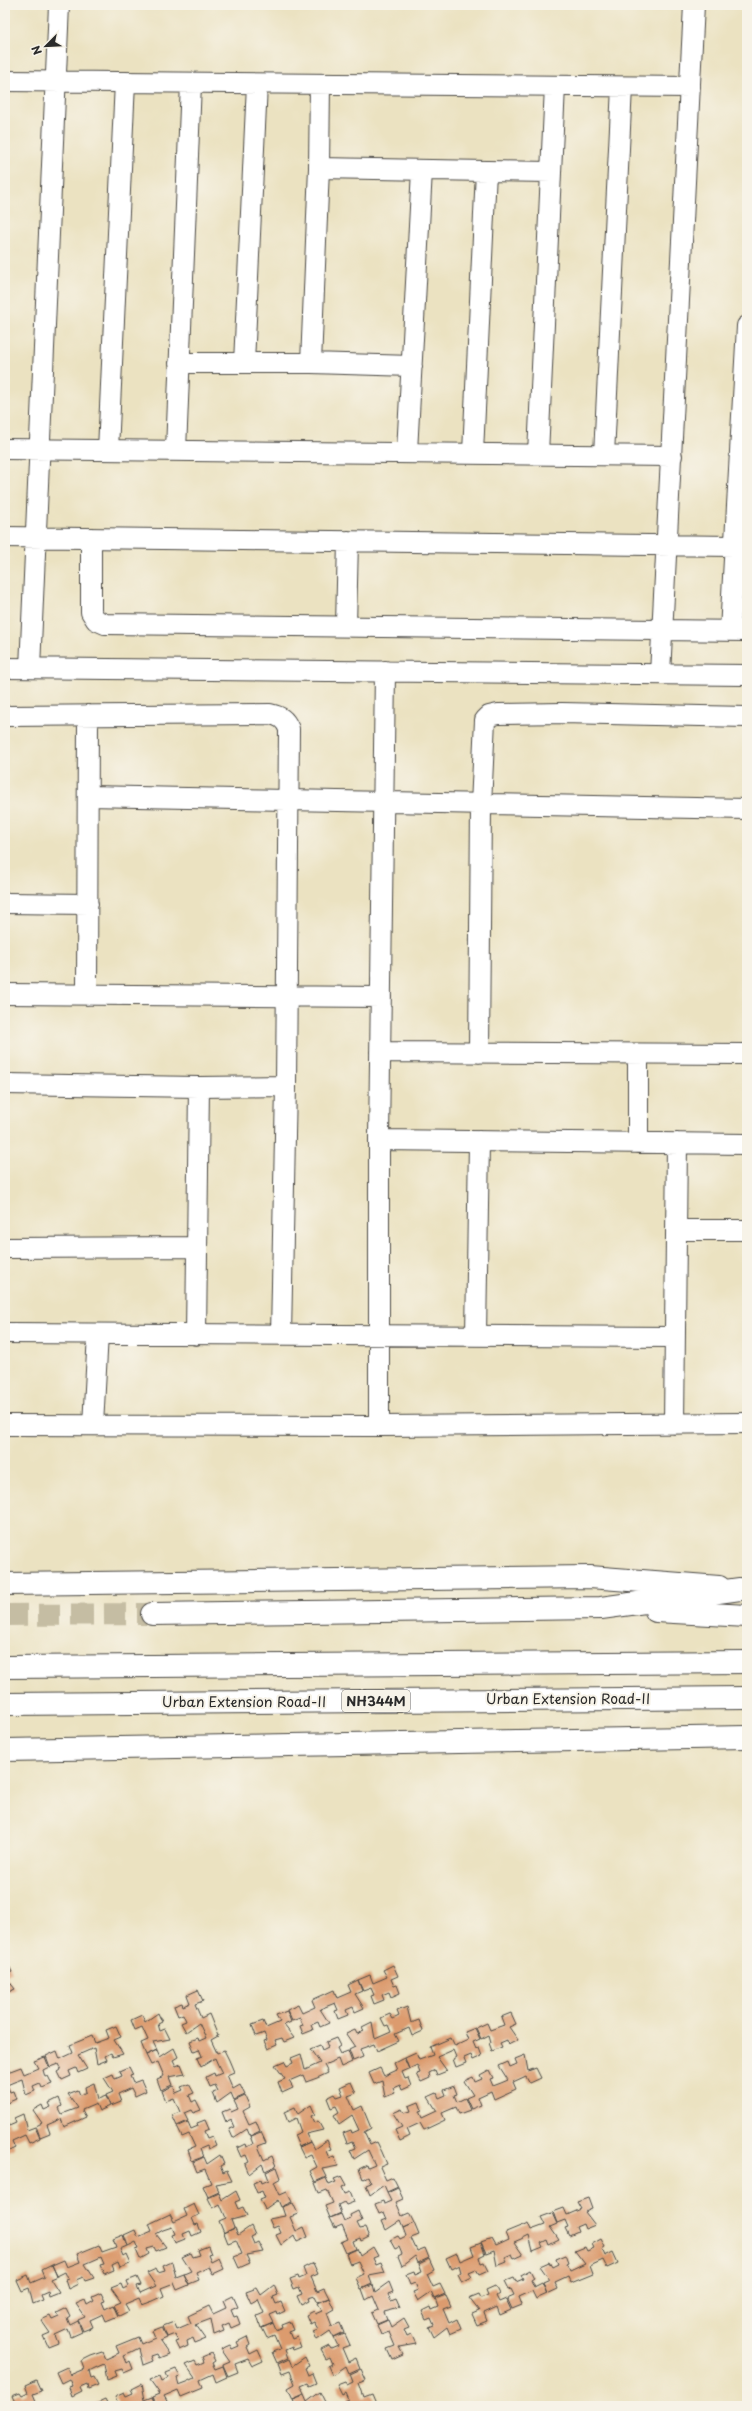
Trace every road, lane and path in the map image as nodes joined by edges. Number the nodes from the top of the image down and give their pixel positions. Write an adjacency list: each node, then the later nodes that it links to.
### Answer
1 (59, 5): 4 (street)
2 (694, 5): 11 (street)
3 (5, 81): 4 (street)
4 (56, 82): 5 (street); 22 (street)
5 (125, 82): 6 (street); 23 (street)
6 (191, 83): 7 (street); 18 (street)
7 (257, 84): 8 (street); 19 (street)
8 (320, 84): 9 (street); 12 (street)
9 (555, 86): 10 (street); 15 (street)
10 (622, 86): 11 (street); 28 (street)
11 (690, 87): 29 (street)
12 (319, 168): 13 (street); 17 (street)
13 (422, 170): 14 (street); 20 (street)
14 (486, 171): 15 (street); 26 (street)
15 (551, 172): 27 (street)
16 (747, 326): 35 (street)
17 (310, 362): 19 (street); 20 (street)
18 (179, 363): 19 (street); 24 (street)
19 (244, 363)
20 (412, 366): 25 (street)
21 (5, 449): 22 (street)
22 (40, 450): 23 (street); 31 (street)
23 (108, 450): 24 (street)
24 (176, 450): 25 (street)
25 (407, 452): 26 (street)
26 (473, 453): 27 (street)
27 (538, 454): 28 (street)
28 (604, 455): 29 (street)
29 (672, 456): 34 (street)
30 (5, 537): 31 (street)
31 (36, 538): 32 (street); 40 (street)
32 (91, 538): 33 (street); 36 (street)
33 (348, 541): 34 (street); 36 (street)
34 (667, 545): 35 (street); 37 (street)
35 (734, 546): 38 (street)
36 (346, 626): 37 (street)
37 (663, 631): 38 (street); 42 (street)
38 (738, 631)
39 (5, 668): 40 (street)
40 (30, 668): 41 (street)
41 (385, 671): 42 (street); 49 (street)
42 (660, 674): 43 (street)
43 (747, 675)
44 (88, 715): 45 (street); 47 (street); 48 (street)
45 (5, 716)
46 (747, 717): 50 (street)
47 (89, 796): 48 (street); 53 (street)
48 (288, 800): 49 (street); 56 (street)
49 (382, 803): 50 (street); 57 (street)
50 (481, 805): 51 (street); 59 (street)
51 (747, 809)
52 (5, 903): 53 (street)
53 (88, 904): 55 (street)
54 (5, 994): 55 (street)
55 (87, 995): 56 (street)
56 (287, 996): 57 (street); 63 (street)
57 (380, 997): 58 (street)
58 (380, 1052): 59 (street); 65 (street)
59 (479, 1052): 60 (street)
60 (638, 1054): 61 (street); 67 (street)
61 (747, 1054)
62 (5, 1084): 64 (street)
63 (286, 1086): 64 (street); 77 (street)
64 (198, 1087): 72 (street)
65 (379, 1140): 66 (street); 78 (street)
66 (479, 1141): 67 (street); 79 (street)
67 (638, 1143): 68 (street)
68 (677, 1143): 69 (street); 70 (street)
69 (747, 1144)
70 (676, 1230): 71 (street); 80 (street)
71 (747, 1230)
72 (197, 1247): 73 (street); 76 (street)
73 (5, 1248)
74 (5, 1333): 75 (street)
75 (98, 1334): 76 (street); 84 (street)
76 (196, 1335): 77 (street)
77 (281, 1335): 78 (street)
78 (379, 1336): 79 (street); 85 (street)
79 (476, 1336): 80 (street)
80 (675, 1337): 83 (street)
81 (747, 1423): 83 (street)
82 (5, 1424): 84 (street)
83 (674, 1424): 85 (street)
84 (93, 1425): 85 (street)
85 (379, 1426)
86 (5, 1584): 87 (main road)
87 (743, 1589): 88 (main road)
88 (601, 1608): 89 (main road); 90 (main road)
89 (152, 1614)
90 (747, 1616)
91 (747, 1662): 92 (main road)
92 (5, 1667)
93 (747, 1698): 94 (main road, Urban Extension Road-II / NH344M)
94 (5, 1704)
95 (747, 1737): 96 (main road)
96 (5, 1750)

